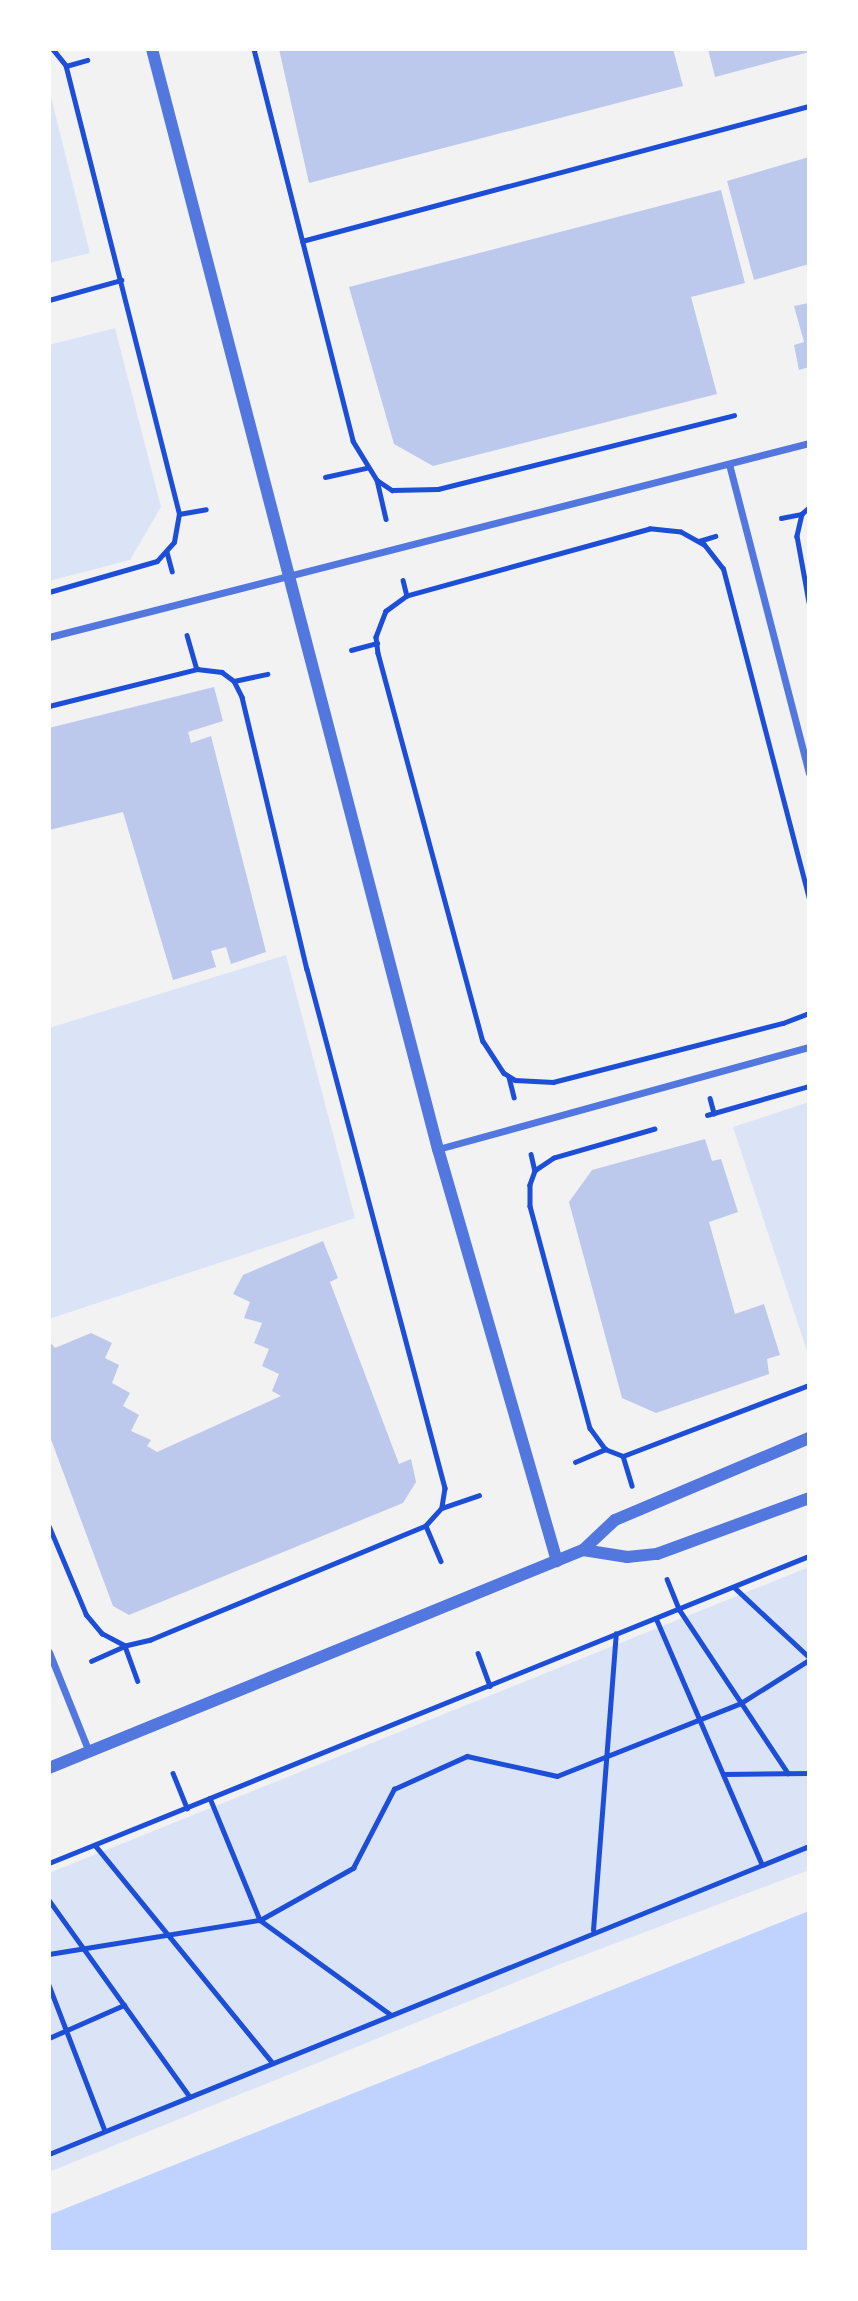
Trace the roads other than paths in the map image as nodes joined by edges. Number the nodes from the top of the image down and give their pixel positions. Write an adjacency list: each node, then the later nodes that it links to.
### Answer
1 (152, 49): 4 (street)
2 (809, 443): 3 (street)
3 (729, 464): 4 (street); 6 (street)
4 (285, 575): 5 (street); 8 (street)
5 (49, 637)
6 (809, 773)
7 (809, 1047): 8 (street)
8 (438, 1149): 12 (street)
9 (809, 1438): 11 (street)
10 (809, 1498): 11 (street)
11 (583, 1550): 12 (street)
12 (557, 1561): 14 (street)
13 (49, 1652): 14 (street)
14 (89, 1752): 15 (street)
15 (49, 1768)

